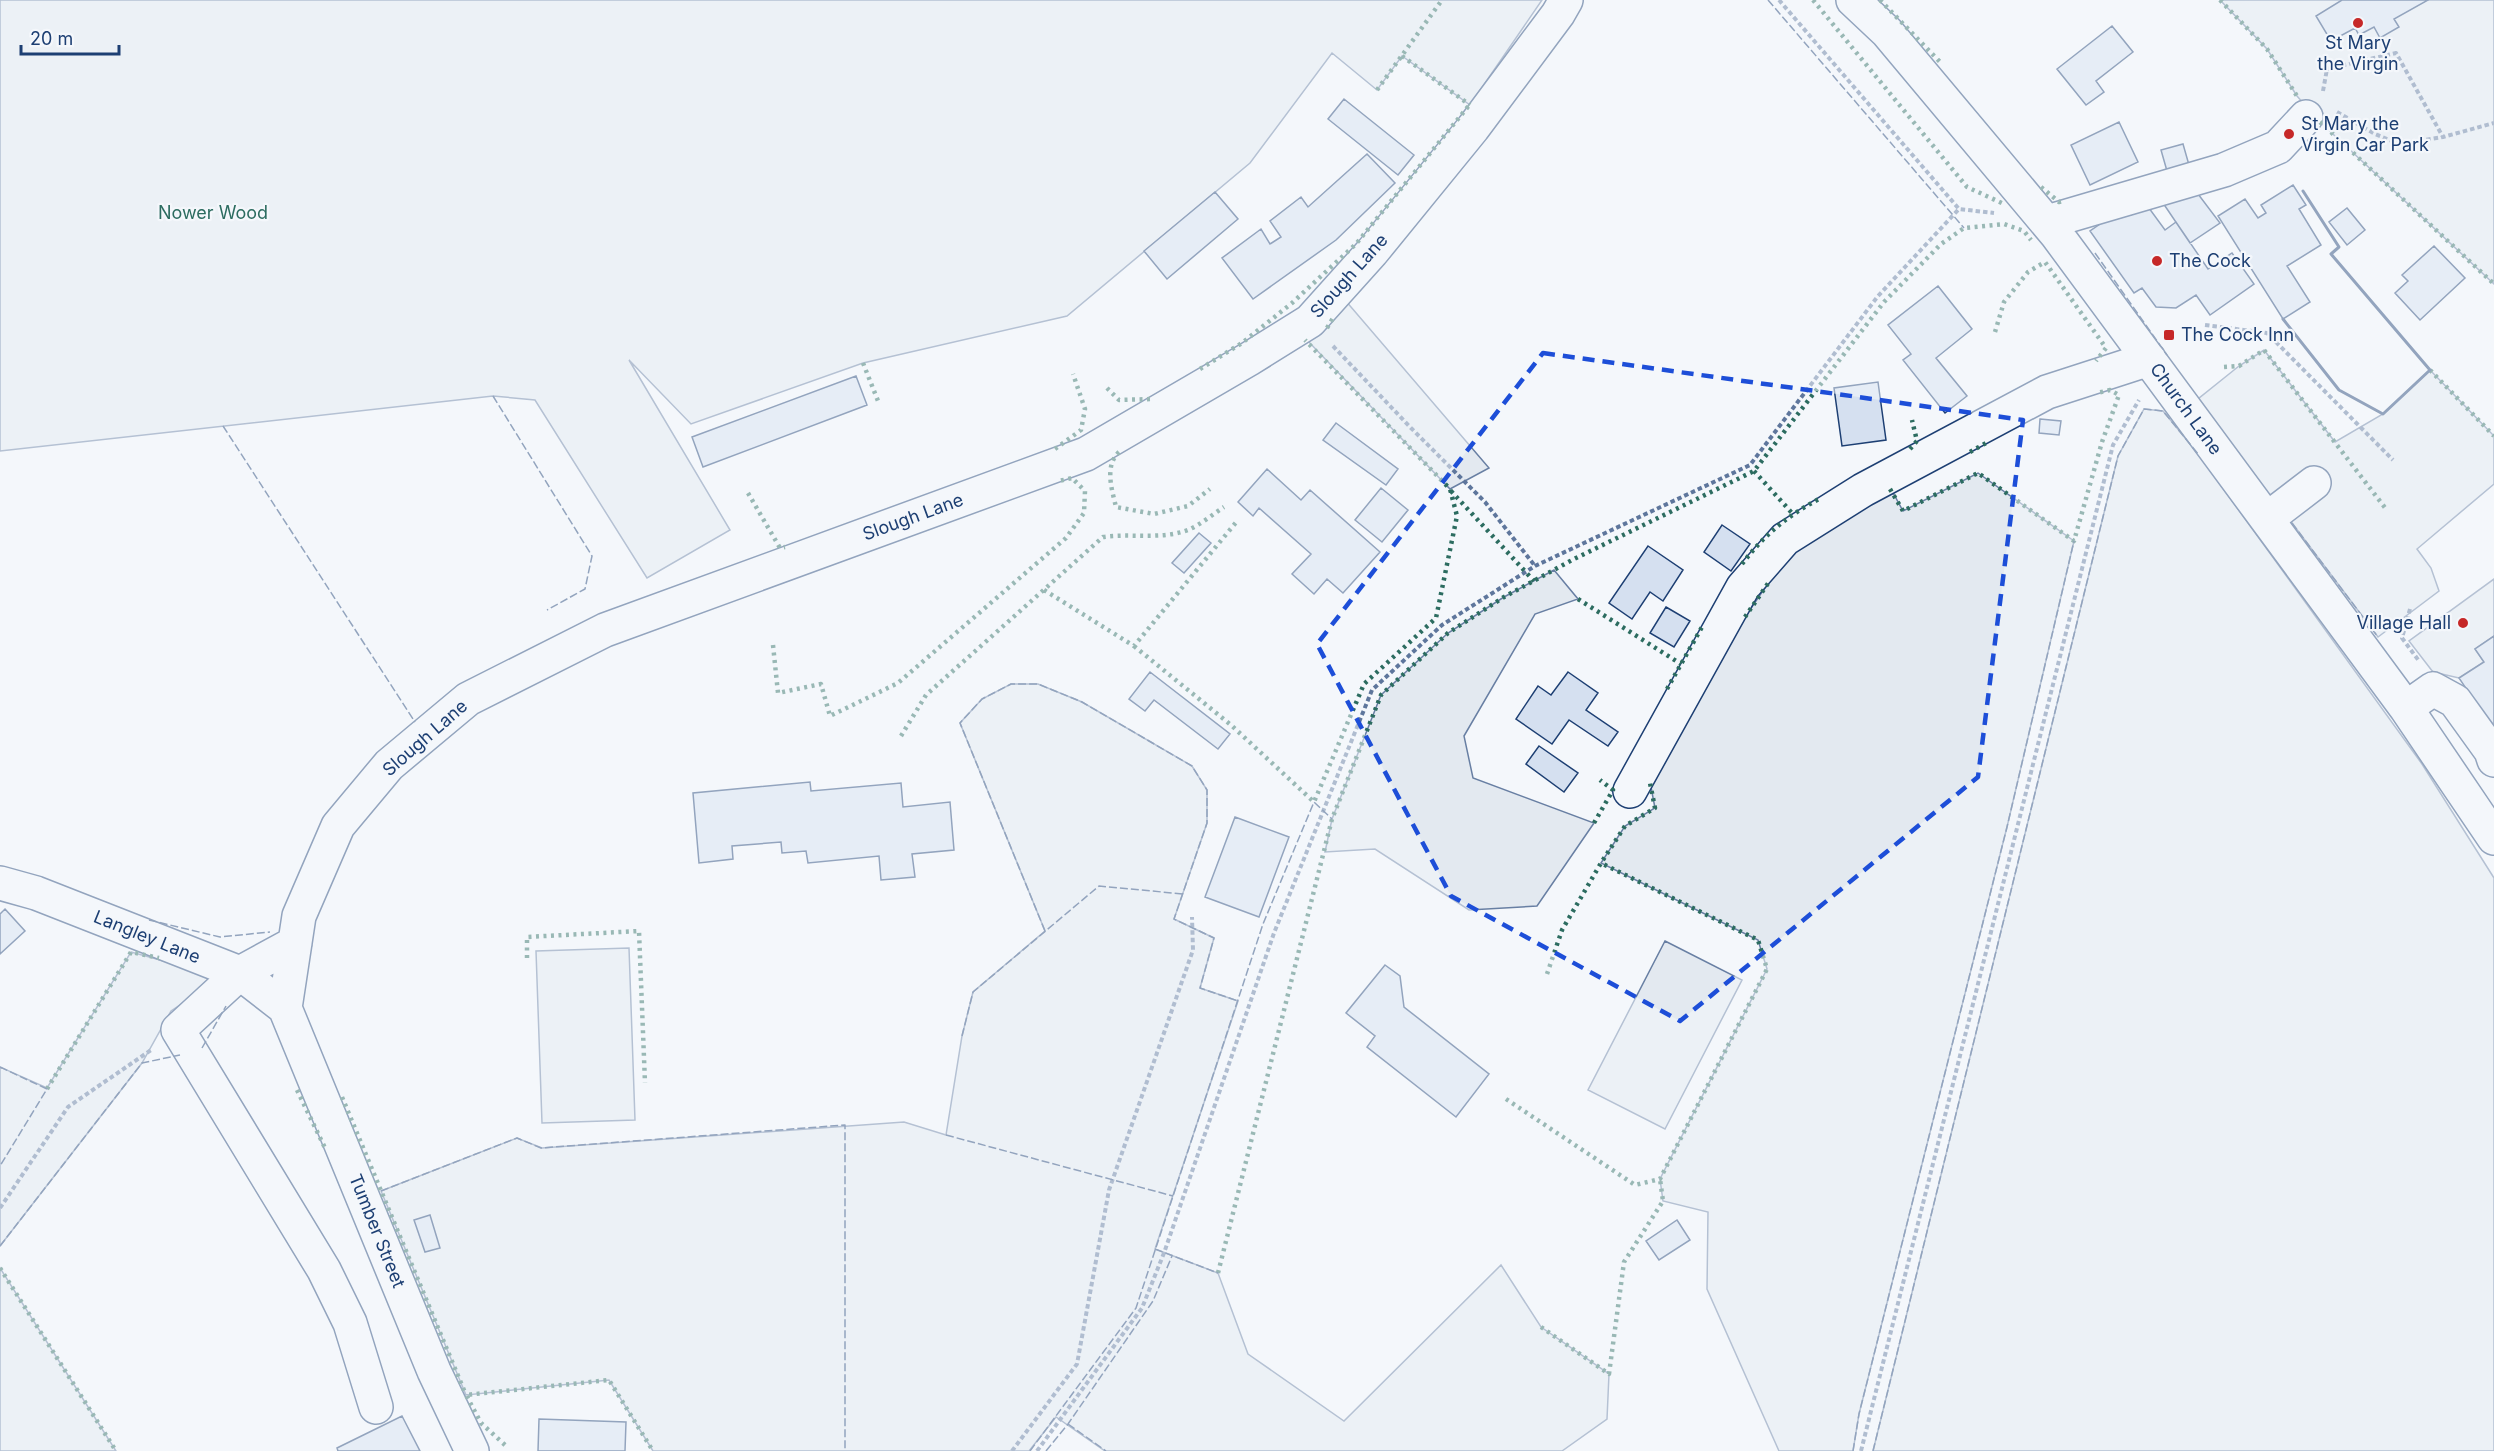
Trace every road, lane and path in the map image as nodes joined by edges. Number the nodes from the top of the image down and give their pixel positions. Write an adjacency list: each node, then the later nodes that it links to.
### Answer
1 (1566, 0): 8 (street, Slough Lane)
2 (1779, 0): 14 (path)
3 (1853, 0): 7 (street, Church Lane)
4 (2319, 109): 6 (path); 6 (path); 7 (street)
5 (2494, 123): 6 (path)
6 (2443, 137)
7 (2046, 222): 10 (street, Church Lane)
8 (1310, 321): 14 (path); 23 (street, Slough Lane)
9 (2205, 325): 11 (path)
10 (2153, 363): 13 (street, Church Lane); 19 (street); 32 (path)
11 (2393, 459)
12 (2314, 483): 13 (street)
13 (2266, 519): 17 (street, Church Lane)
14 (1535, 566): 31 (path)
15 (2410, 609): 16 (path)
16 (2402, 638)
17 (2406, 708): 18 (street); 20 (street, Church Lane)
18 (2494, 760)
19 (1630, 791)
20 (2492, 827)
21 (0, 883): 24 (street, Langley Lane)
22 (1192, 917): 30 (path)
23 (295, 943): 24 (street); 25 (street, Slough Lane)
24 (240, 973): 25 (street, Langley Lane); 26 (street)
25 (285, 1008): 29 (street, Tumber Street)
26 (178, 1030): 27 (path); 28 (street)
27 (0, 1208)
28 (376, 1407)
29 (472, 1451)
30 (1012, 1451)
31 (1037, 1451)
32 (1861, 1451)

